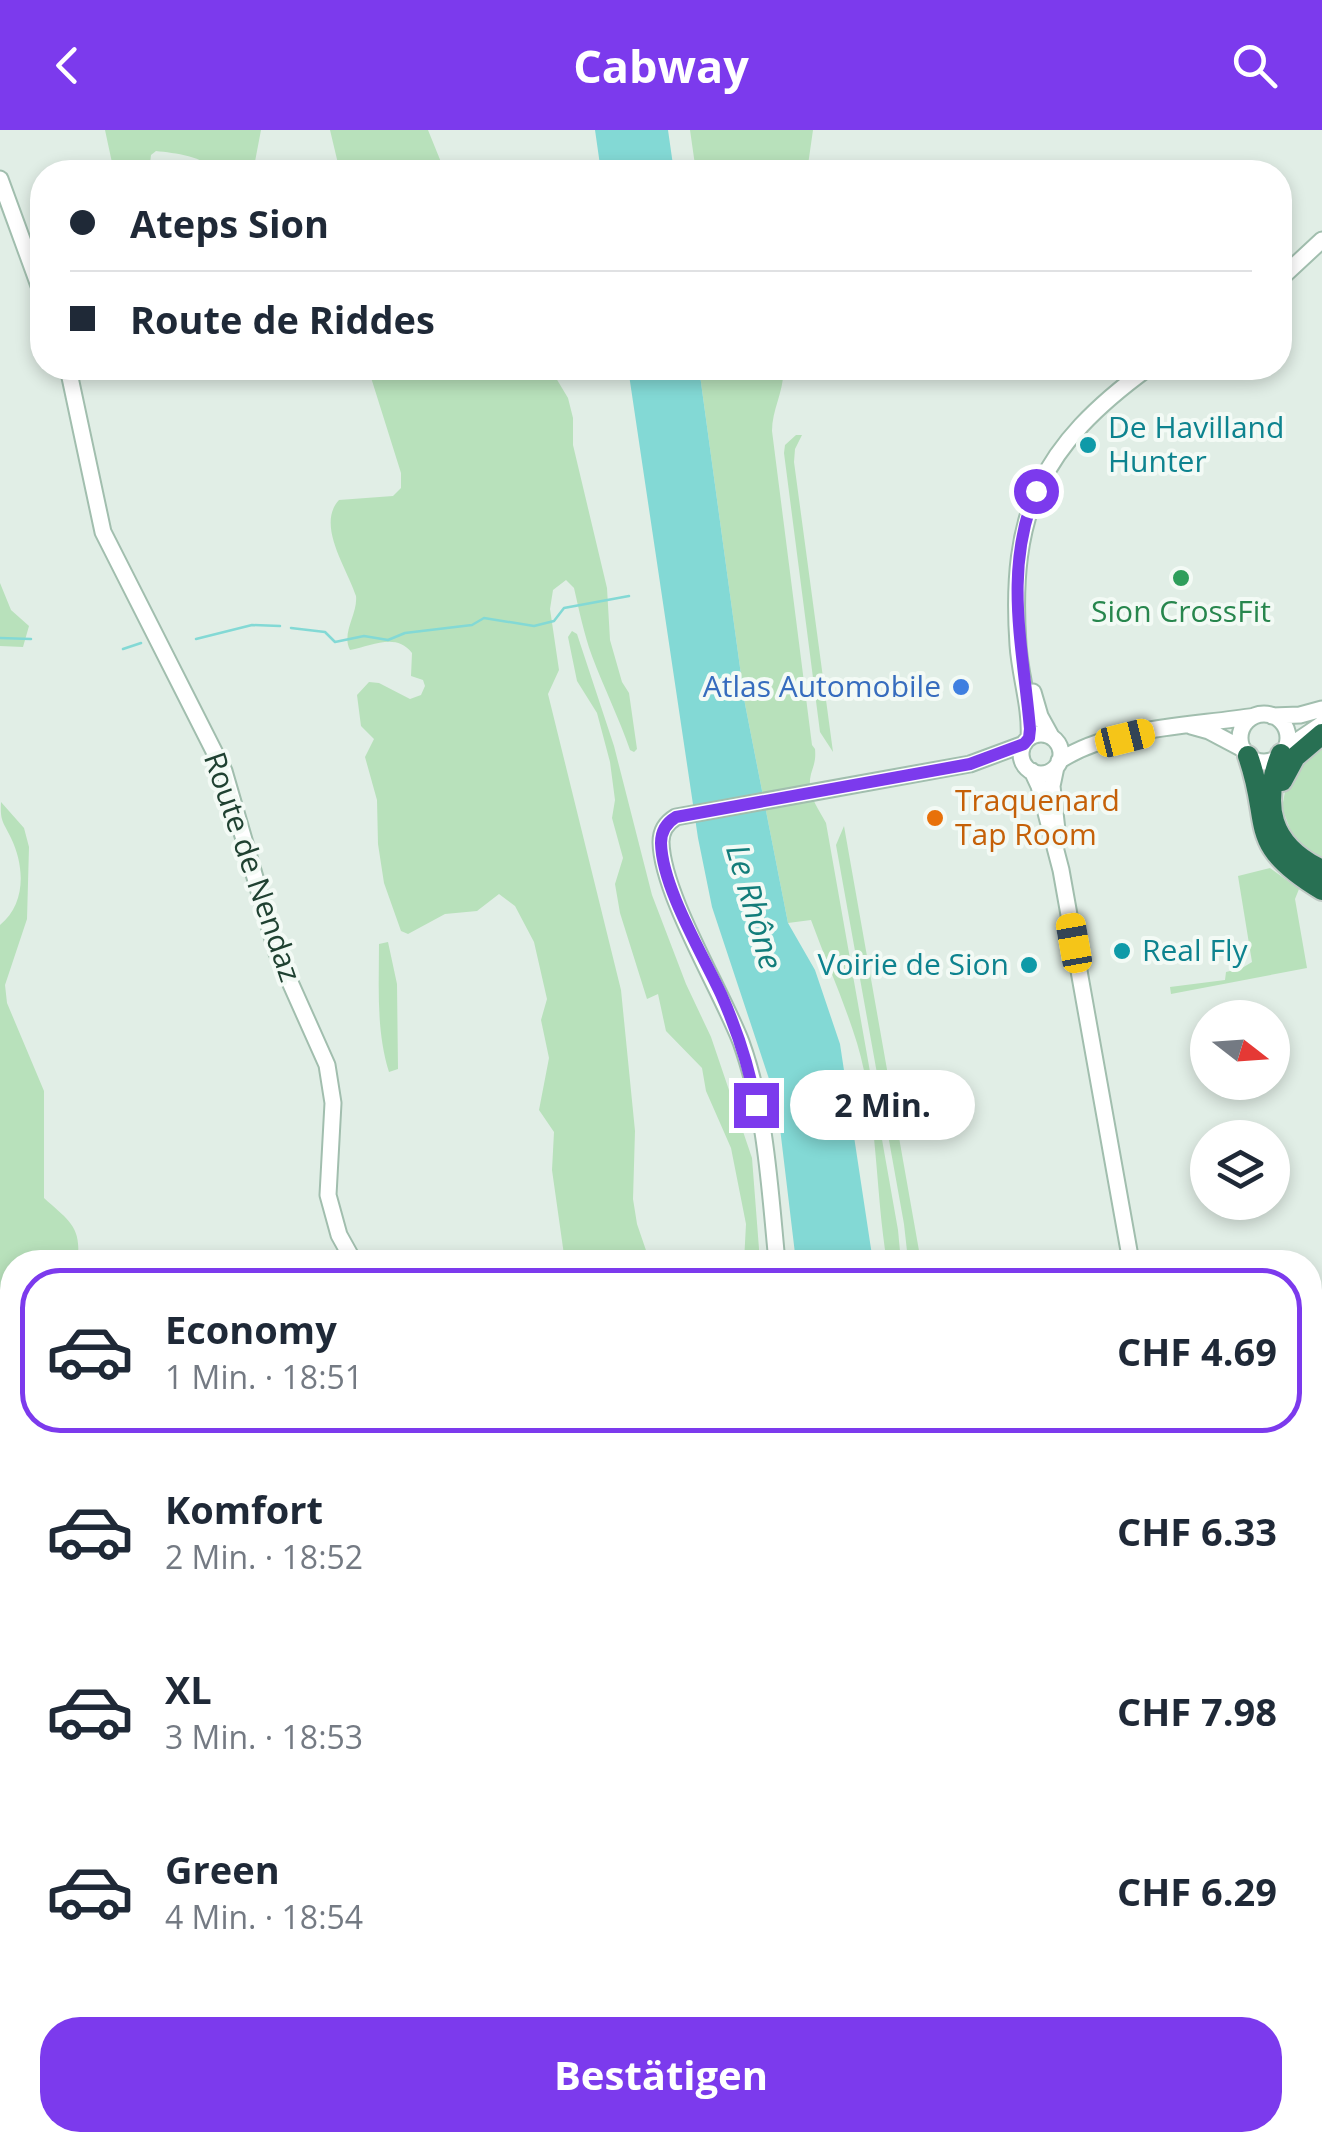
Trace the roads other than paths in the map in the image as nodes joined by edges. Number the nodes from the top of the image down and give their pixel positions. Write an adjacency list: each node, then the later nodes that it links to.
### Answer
1 (0, 179): 3 (street)
2 (1322, 240): 4 (street)
3 (30, 261)
4 (1292, 268)
5 (71, 380): 25 (street, Route de Nendaz)
6 (1131, 380): 7 (street)
7 (1018, 614): 13 (street); 14 (street)
8 (1322, 710): 9 (street)
9 (1263, 716): 11 (street); 16 (street); 17 (street)
10 (1322, 724): 17 (street)
11 (1172, 726): 15 (street); 16 (street)
12 (1322, 734): 21 (highway)
13 (1053, 738): 14 (street); 15 (street); 19 (street)
14 (1026, 741): 18 (street); 20 (street)
15 (1096, 743): 19 (street)
16 (1245, 753): 17 (street); 24 (highway)
17 (1281, 756): 21 (highway)
18 (970, 764): 20 (street); 26 (street)
19 (1057, 764): 20 (street); 22 (street)
20 (1030, 769): 22 (street)
21 (1284, 838): 23 (highway)
22 (1056, 848): 27 (street)
23 (1322, 870)
24 (1322, 890)
25 (348, 1250)
26 (775, 1250)
27 (1128, 1250)

